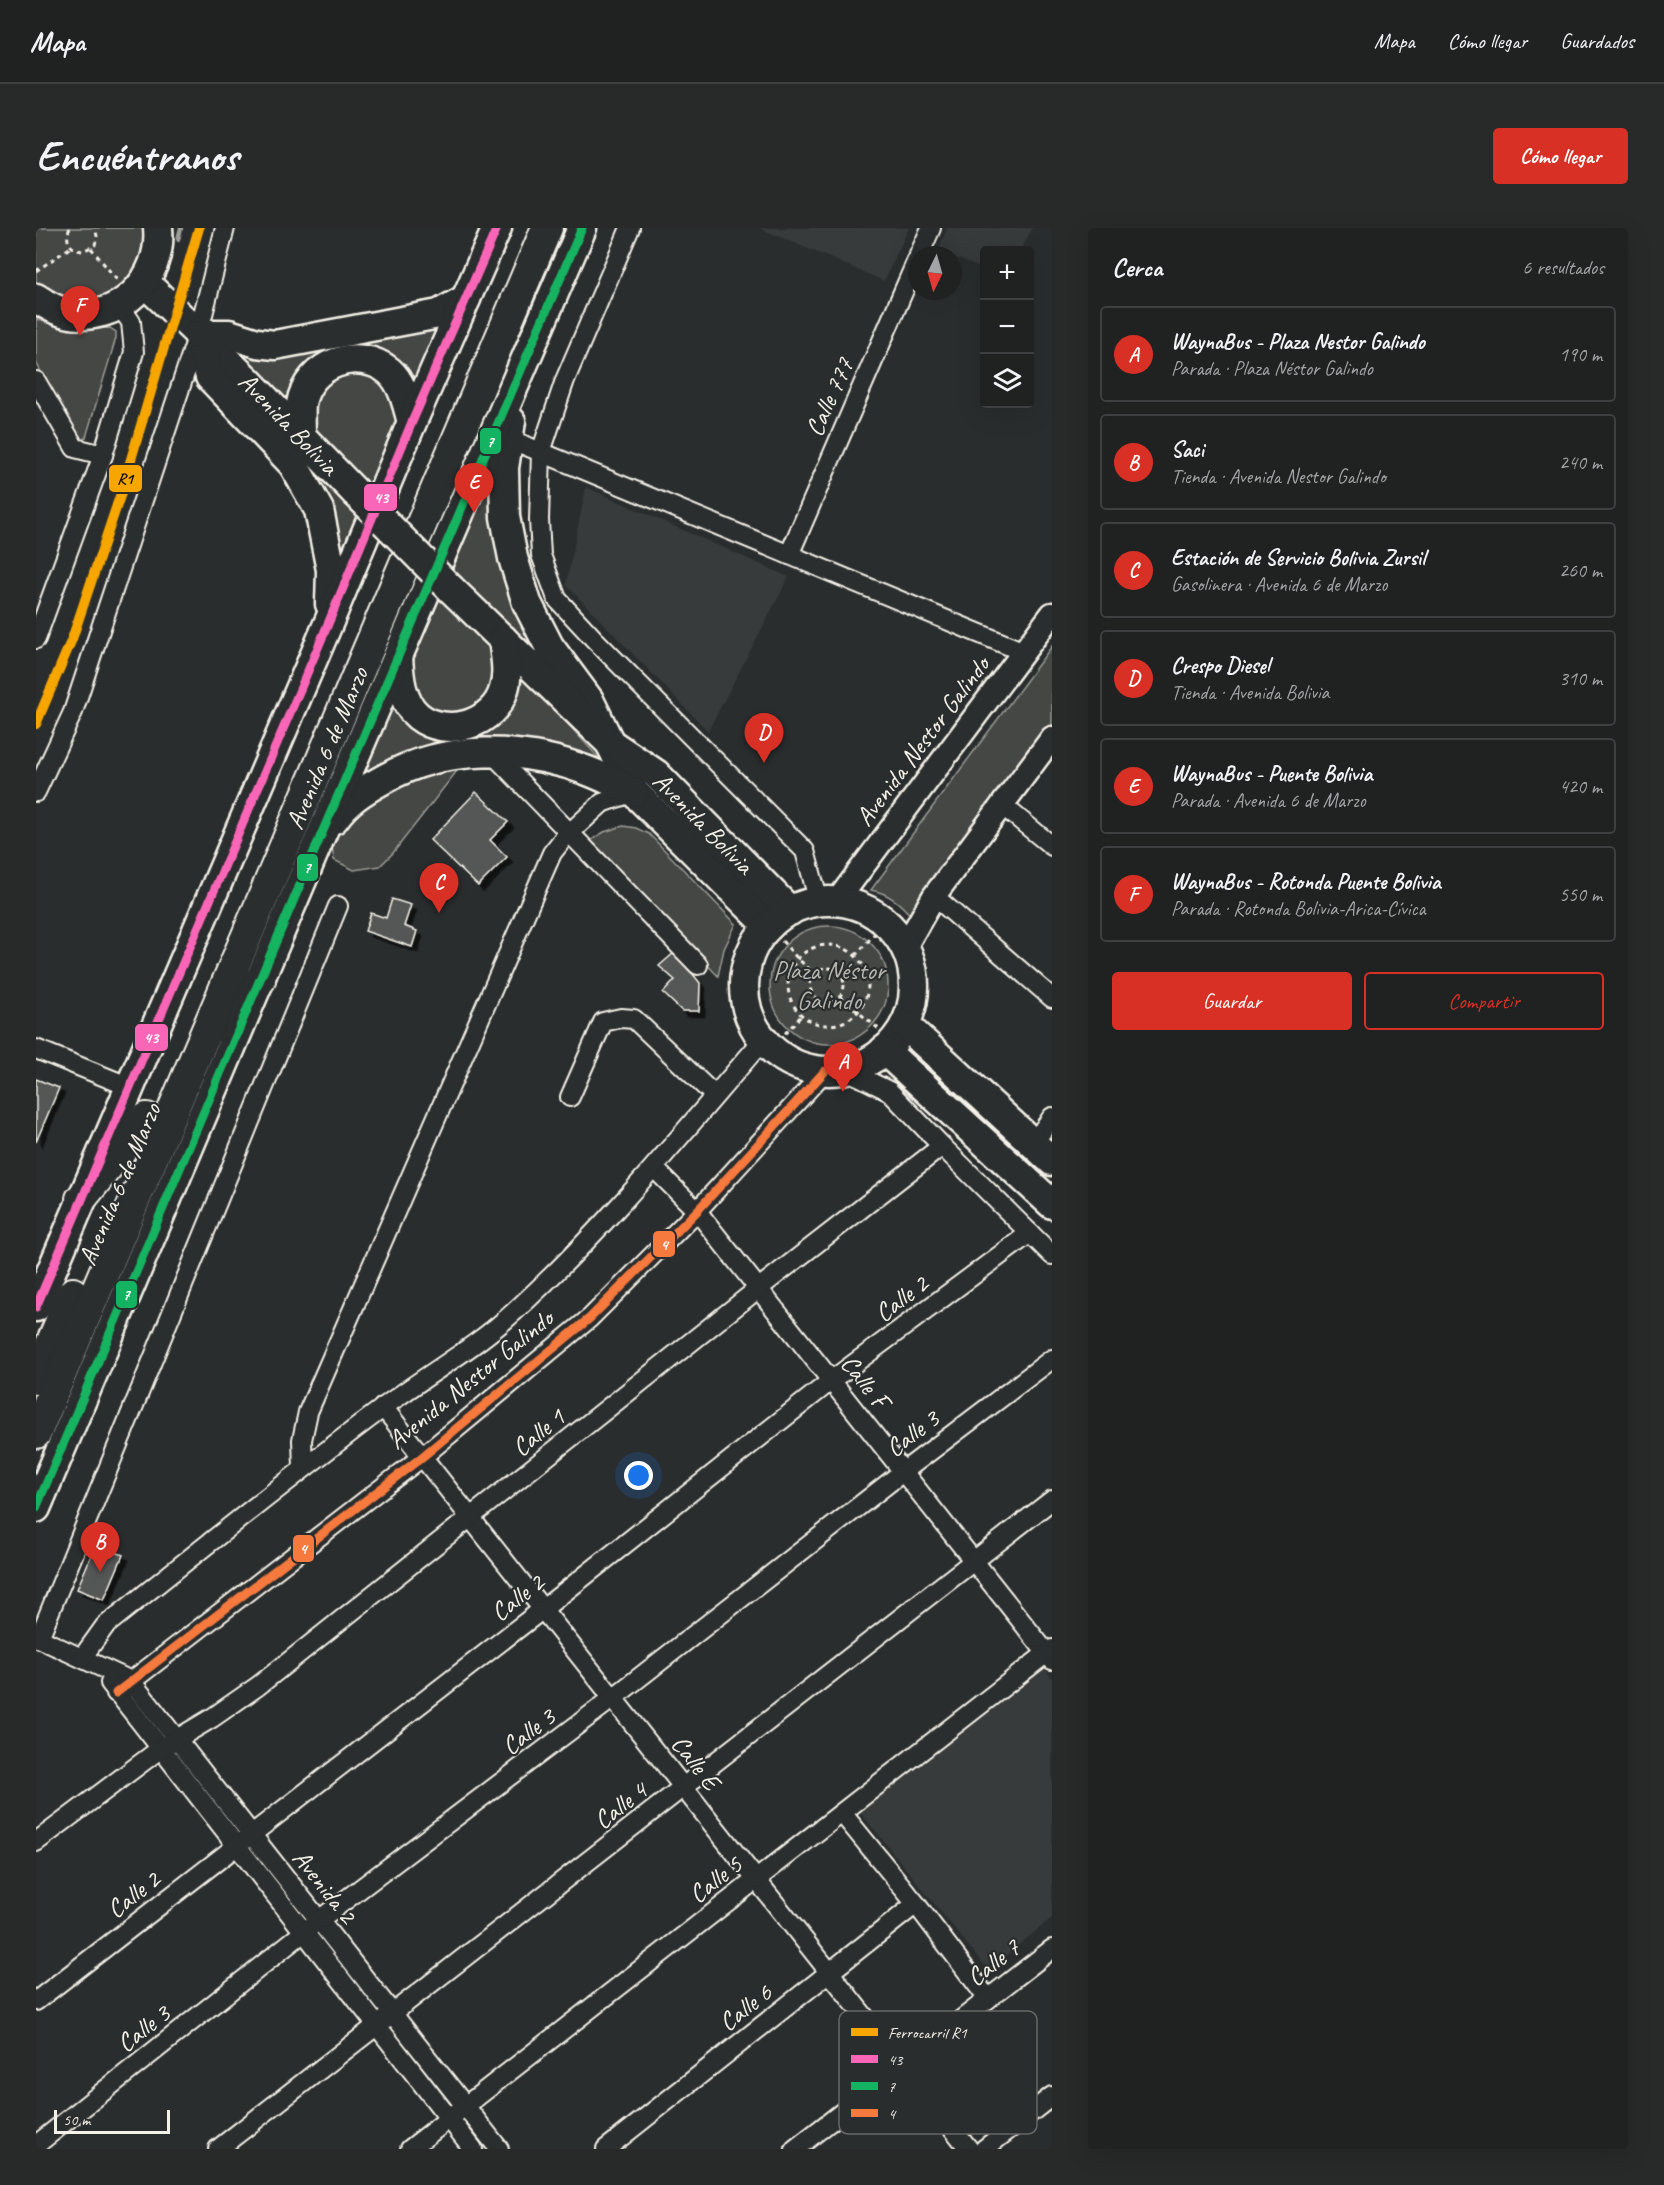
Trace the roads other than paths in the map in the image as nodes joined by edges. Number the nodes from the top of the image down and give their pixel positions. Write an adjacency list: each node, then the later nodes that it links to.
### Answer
1 (158, 228): 11 (main road)
2 (225, 228): 14 (street)
3 (496, 228): 13 (main road, Avenida 6 de Marzo)
4 (527, 228): 56 (highway, Avenida 6 de Marzo)
5 (548, 228): 48 (highway, Avenida 6 de Marzo)
6 (582, 228): 15 (main road, Avenida 6 de Marzo)
7 (630, 228): 20 (street)
8 (931, 228): 9 (street)
9 (923, 246)
10 (908, 281): 22 (street, Calle 777)
11 (128, 290): 12 (main road); 14 (main road, Avenida Bolivia); 21 (street)
12 (36, 298)
13 (466, 299): 14 (main road); 17 (main road, Avenida 6 de Marzo)
14 (198, 334): 18 (main road, Avenida Bolivia); 25 (main road); 33 (street)
15 (522, 369): 19 (main road); 29 (main road, Avenida 6 de Marzo)
16 (36, 381): 21 (street)
17 (412, 422): 18 (main road); 25 (main road, Avenida 6 de Marzo)
18 (301, 437): 27 (main road, Avenida Bolivia, bridge)
19 (507, 438): 20 (street); 31 (main road)
20 (541, 452): 22 (street); 40 (street)
21 (103, 455): 23 (street)
22 (789, 555): 28 (street)
23 (42, 606): 26 (street)
24 (1052, 614): 28 (street, Avenida Nestor Galindo)
25 (328, 624): 52 (main road, Avenida 6 de Marzo)
26 (36, 639)
27 (503, 639): 29 (main road); 31 (main road, Avenida Bolivia)
28 (1024, 652): 40 (street, Avenida Nestor Galindo)
29 (398, 656): 37 (main road, Avenida 6 de Marzo)
30 (1052, 738): 35 (street)
31 (610, 743): 34 (main road, Avenida Bolivia); 42 (main road, Avenida Bolivia)
32 (492, 753): 34 (main road); 36 (street); 37 (main road)
33 (36, 792)
34 (634, 792): 36 (street); 42 (main road, Avenida Bolivia)
35 (1002, 804): 38 (street); 39 (street)
36 (570, 832): 44 (street); 73 (street)
37 (319, 840): 45 (main road, Avenida 6 de Marzo)
38 (1052, 846)
39 (934, 896): 43 (street); 46 (street)
40 (828, 902): 42 (main road); 43 (main road)
41 (338, 906): 80 (street)
42 (779, 918): 49 (main road)
43 (905, 947): 47 (main road)
44 (698, 965)
45 (260, 980): 48 (highway); 76 (main road, Avenida 6 de Marzo)
46 (1052, 998)
47 (894, 1039): 51 (main road); 58 (main road); 61 (main road)
48 (203, 1040): 71 (highway, Avenida 6 de Marzo)
49 (767, 1044): 51 (main road); 53 (street, Avenida Nestor Galindo)
50 (36, 1049): 52 (street)
51 (834, 1070): 57 (street); 62 (street, Avenida Nestor Galindo)
52 (130, 1087): 60 (main road, Avenida 6 de Marzo)
53 (714, 1095): 54 (street); 59 (street, Avenida Nestor Galindo)
54 (570, 1097)
55 (1052, 1117): 58 (street)
56 (147, 1118): 60 (highway); 68 (highway, Avenida 6 de Marzo)
57 (942, 1146): 63 (street); 65 (street, Calle 1)
58 (1042, 1153)
59 (654, 1168): 62 (street, Calle F); 70 (street, Avenida Nestor Galindo)
60 (81, 1199): 66 (main road, Avenida 6 de Marzo)
61 (1052, 1204)
62 (697, 1211): 65 (street, Calle F); 72 (street, Avenida Nestor Galindo)
63 (1030, 1233): 64 (street); 69 (street, Calle 2)
64 (1052, 1255)
65 (759, 1288): 69 (street, Calle F); 77 (street, Calle 1)
66 (36, 1306)
67 (1052, 1359): 74 (street, Calle 3)
68 (36, 1379)
69 (832, 1380): 74 (street, Calle F); 79 (street, Calle 2)
70 (383, 1407): 72 (street, Calle E); 73 (street, Avenida Nestor Galindo)
71 (36, 1433)
72 (422, 1456): 77 (street, Calle E); 84 (street, Avenida Nestor Galindo)
73 (303, 1468): 82 (street, Avenida Nestor Galindo)
74 (904, 1471): 78 (street, Calle F); 86 (street, Calle 3)
75 (1052, 1500): 78 (street, Calle 4)
76 (36, 1508)
77 (471, 1518): 79 (street, Calle E); 87 (street, Calle 1)
78 (974, 1561): 81 (street, Calle F); 89 (street, Calle 4)
79 (543, 1609): 86 (street, Calle E); 91 (street, Calle 2)
80 (37, 1637): 82 (street, Avenida 2)
81 (1050, 1654): 90 (street, Calle 5)
82 (82, 1658): 83 (street, Avenida 2)
83 (99, 1667): 84 (street, Avenida 2); 85 (street, Avenida 2)
84 (131, 1681): 85 (street, Avenida Nestor Galindo); 87 (street, Avenida 2)
85 (116, 1693): 88 (street, Avenida 2)
86 (613, 1698): 89 (street, Calle E); 96 (street, Calle 3)
87 (177, 1739): 88 (street, Calle 1); 91 (street, Avenida 2)
88 (160, 1749): 92 (street, Calle 1); 93 (street, Avenida 2)
89 (684, 1788): 94 (street, Calle E); 104 (street, Calle 4)
90 (842, 1813): 94 (street, Calle 5); 95 (street)
91 (252, 1834): 93 (street, Calle 2); 96 (street, Avenida 2)
92 (36, 1842)
93 (236, 1846): 97 (street, Avenida 2); 101 (street, Calle 2)
94 (756, 1880): 99 (street, Calle E); 107 (street, Calle 5)
95 (916, 1904): 99 (street, Calle 6); 100 (street)
96 (319, 1920): 97 (street, Calle 3); 104 (street, Avenida 2)
97 (304, 1933): 105 (street, Avenida 2); 113 (street, Calle 3)
98 (1052, 1949): 100 (street, Calle 7)
99 (830, 1972): 102 (street, Calle E); 118 (street, Calle 6)
100 (988, 1999): 103 (street, Calle 7)
101 (36, 2001)
102 (860, 2011)
103 (973, 2011)
104 (392, 2014): 105 (street, Calle 4); 107 (street, Avenida 2)
105 (377, 2026): 110 (street, Avenida 2); 114 (street, Calle 4)
106 (1052, 2096): 108 (street)
107 (465, 2106): 110 (street, Calle 5); 117 (street, Avenida 2)
108 (1037, 2108)
109 (839, 2115): 119 (street, Calle 7)
110 (449, 2118): 115 (street, Calle 5); 116 (street, Avenida 2)
111 (957, 2134): 120 (street, Calle E)
112 (1003, 2134): 121 (street)
113 (36, 2145)
114 (218, 2149)
115 (410, 2149)
116 (472, 2149)
117 (499, 2149)
118 (606, 2149)
119 (795, 2149)
120 (969, 2149)
121 (984, 2149)

